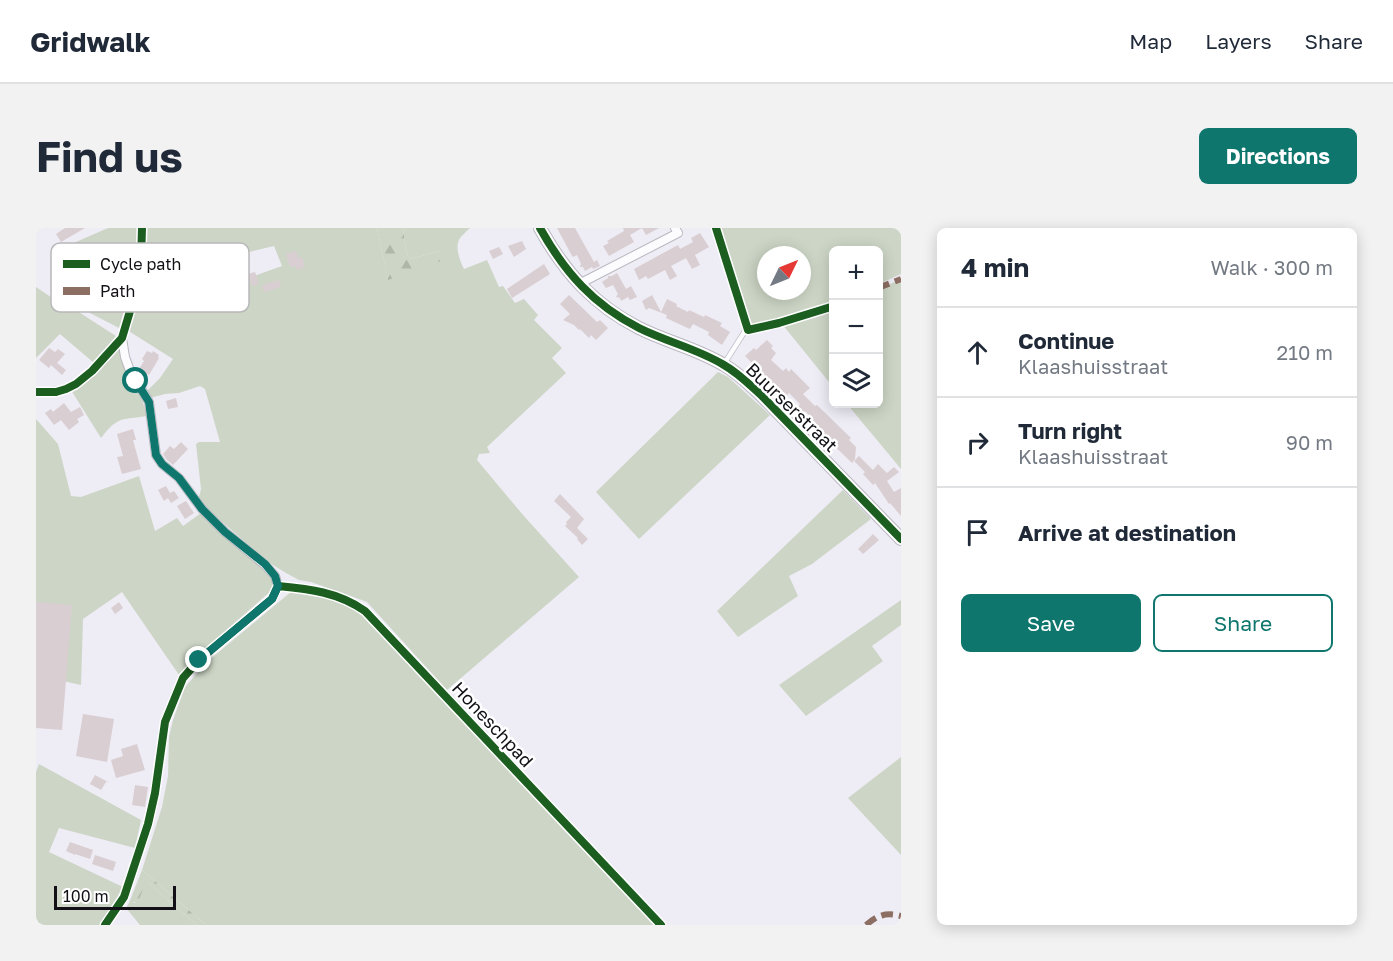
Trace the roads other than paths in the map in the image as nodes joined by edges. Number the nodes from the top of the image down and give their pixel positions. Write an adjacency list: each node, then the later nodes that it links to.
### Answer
1 (142, 228): 4 (street)
2 (540, 228): 5 (main road, Buurserstraat)
3 (675, 228): 5 (street)
4 (142, 243)
5 (579, 284): 9 (main road, Buurserstraat)
6 (130, 312): 8 (street)
7 (748, 330): 9 (lane)
8 (122, 338): 10 (street); 12 (street)
9 (724, 365): 11 (main road, Buurserstraat)
10 (36, 392)
11 (901, 539)
12 (105, 925)

